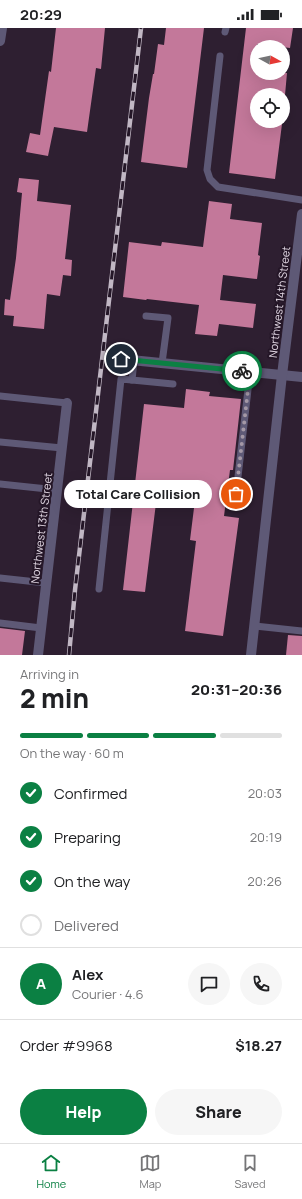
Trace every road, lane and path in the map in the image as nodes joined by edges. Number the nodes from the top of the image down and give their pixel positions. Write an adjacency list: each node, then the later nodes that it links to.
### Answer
1 (2, 28): 2 (street)
2 (0, 41)
3 (220, 56): 4 (lane)
4 (302, 200)
5 (302, 214): 11 (street, Northwest 14th Street)
6 (146, 316): 9 (lane)
7 (121, 359): 8 (street)
8 (134, 361): 9 (street); 13 (lane)
9 (162, 363): 10 (street)
10 (250, 372): 11 (street); 21 (lane)
11 (282, 375): 12 (street); 26 (street, Northwest 14th Street)
12 (302, 377)
13 (132, 380): 14 (lane); 24 (lane)
14 (173, 384)
15 (0, 396): 16 (lane)
16 (67, 403): 18 (street, Northwest 13th Street)
17 (0, 442): 18 (lane)
18 (62, 448): 20 (street, Northwest 13th Street)
19 (0, 484): 20 (lane)
20 (57, 490): 23 (street, Northwest 13th Street)
21 (236, 494)
22 (0, 578): 23 (lane)
23 (46, 584): 27 (street, Northwest 13th Street)
24 (99, 589)
25 (0, 623): 27 (lane)
26 (255, 626): 28 (lane); 30 (street, Northwest 14th Street)
27 (41, 628): 29 (street, Northwest 13th Street)
28 (302, 631)
29 (38, 655)
30 (251, 655)

